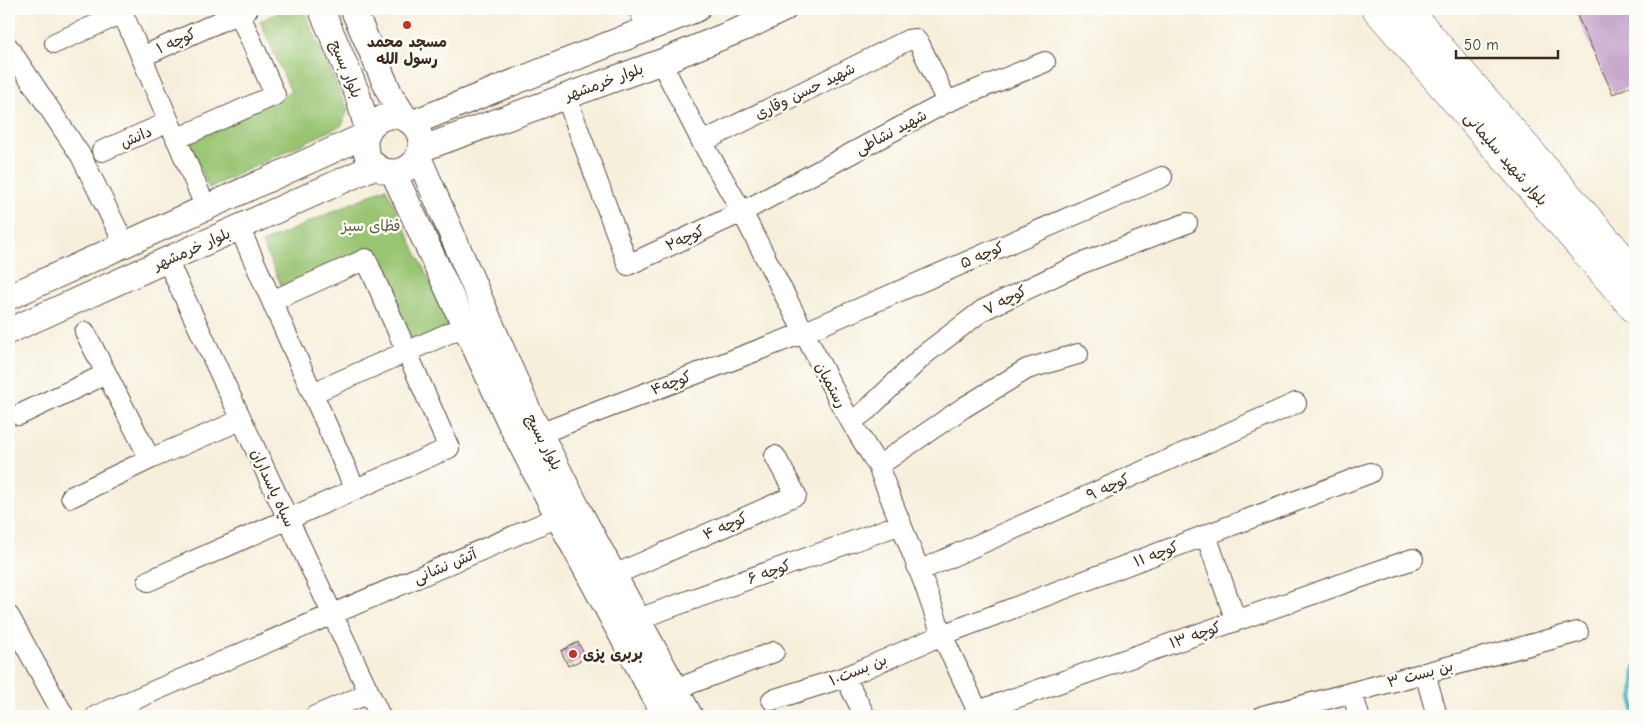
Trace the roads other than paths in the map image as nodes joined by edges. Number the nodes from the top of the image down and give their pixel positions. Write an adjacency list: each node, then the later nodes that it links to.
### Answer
1 (321, 9): 19 (main road, بلوار بسیج)
2 (353, 9): 17 (main road, بلوار بسیج)
3 (697, 9): 9 (main road, بلوار خرمشهر)
4 (784, 9): 13 (main road, بلوار خرمشهر)
5 (1376, 9): 36 (highway, بلوار شهید سلیمانی)
6 (1407, 9): 32 (highway, بلوار شهید سلیمانی)
7 (122, 11): 10 (street); 12 (street)
8 (243, 11): 12 (street, کوچه ۱); 18 (street, دانش)
9 (644, 19): 13 (main road); 17 (main road, بلوار خرمشهر)
10 (55, 43)
11 (9, 48): 29 (street)
12 (141, 56): 18 (street)
13 (661, 62): 15 (main road, بلوار خرمشهر); 20 (street, رستمیان)
14 (1045, 62): 16 (street, شهید نشاطی)
15 (566, 96): 22 (main road, بلوار خرمشهر); 26 (street, کوچه۲)
16 (947, 102): 20 (street, شهید حسن وقاری); 26 (street, شهید نشاطی)
17 (409, 121): 19 (main road); 22 (main road)
18 (173, 131): 21 (street, دانش); 25 (street)
19 (367, 133): 23 (main road); 25 (main road)
20 (702, 142): 26 (street, رستمیان)
21 (102, 151)
22 (420, 153): 23 (main road); 49 (main road, بلوار بسیج)
23 (384, 169): 28 (main road, بلوار خرمشهر); 37 (main road, بلوار بسیج)
24 (1162, 178): 40 (street, کوچه ۵)
25 (206, 208): 29 (main road)
26 (742, 212): 40 (street, رستمیان)
27 (1187, 223): 48 (street, کوچه ۷)
28 (240, 227): 31 (main road, بلوار خرمشهر); 35 (street)
29 (125, 244): 30 (main road)
30 (99, 256): 33 (main road); 34 (main road)
31 (167, 260): 33 (main road, بلوار خرمشهر); 47 (street, سپاه پاسداران)
32 (1635, 272)
33 (113, 284): 38 (main road, بلوار خرمشهر)
34 (9, 297)
35 (272, 301): 41 (street); 44 (street)
36 (1635, 310)
37 (465, 326): 41 (street); 56 (main road, بلوار بسیج)
38 (9, 331)
39 (85, 332): 43 (street)
40 (803, 333): 48 (street, رستمیان); 49 (street, کوچه۴)
41 (407, 352): 44 (street); 54 (street)
42 (1078, 354): 52 (street)
43 (106, 374): 46 (street); 51 (street)
44 (313, 394): 54 (street)
45 (1296, 403): 61 (street, کوچه ۹)
46 (19, 415)
47 (241, 420): 51 (street); 57 (street, سپاه پاسداران)
48 (851, 422): 52 (street, رستمیان)
49 (539, 434): 56 (main road, بلوار بسیج)
50 (775, 456): 62 (street, کوچه ۴)
51 (150, 459): 55 (street)
52 (878, 466): 58 (street, رستمیان)
53 (1370, 473): 59 (street, کوچه ۱۱)
54 (355, 489): 57 (street)
55 (71, 497)
56 (568, 514): 62 (main road, بلوار بسیج); 64 (street, آتش نشانی); 82 (main road, بلوار بسیج)
57 (288, 519): 63 (street); 64 (street, سپاه پاسداران)
58 (901, 524): 61 (street, رستمیان); 66 (street, کوچه ۶)
59 (1206, 535): 67 (street); 69 (street, کوچه ۱۱)
60 (1413, 558): 67 (street, کوچه ۱۳)
61 (919, 571): 69 (street, رستمیان)
62 (614, 575): 66 (main road, بلوار بسیج)
63 (148, 581)
64 (333, 614): 75 (street, سپاه پاسداران); 79 (street, آتش نشانی)
65 (9, 616): 78 (street)
66 (638, 619): 73 (main road, بلوار بسیج)
67 (1236, 621): 77 (street, کوچه ۱۳)
68 (1578, 632): 71 (street, بن بست ۳)
69 (942, 635): 72 (street, بن بست۱۰); 77 (street, رستمیان)
70 (774, 652): 73 (street)
71 (1425, 673): 74 (street, بن بست ۳); 87 (street)
72 (845, 677): 76 (street, بن بست۱۰); 84 (street)
73 (676, 689): 83 (main road, بلوار بسیج)
74 (1352, 692): 85 (street, بن بست ۳); 86 (street)
75 (369, 693): 80 (street); 81 (street, سپاه پاسداران)
76 (772, 700)
77 (979, 714)
78 (64, 716)
79 (96, 716)
80 (315, 716)
81 (380, 716)
82 (665, 716)
83 (690, 716)
84 (865, 716)
85 (1263, 716)
86 (1359, 716)
87 (1437, 716)

